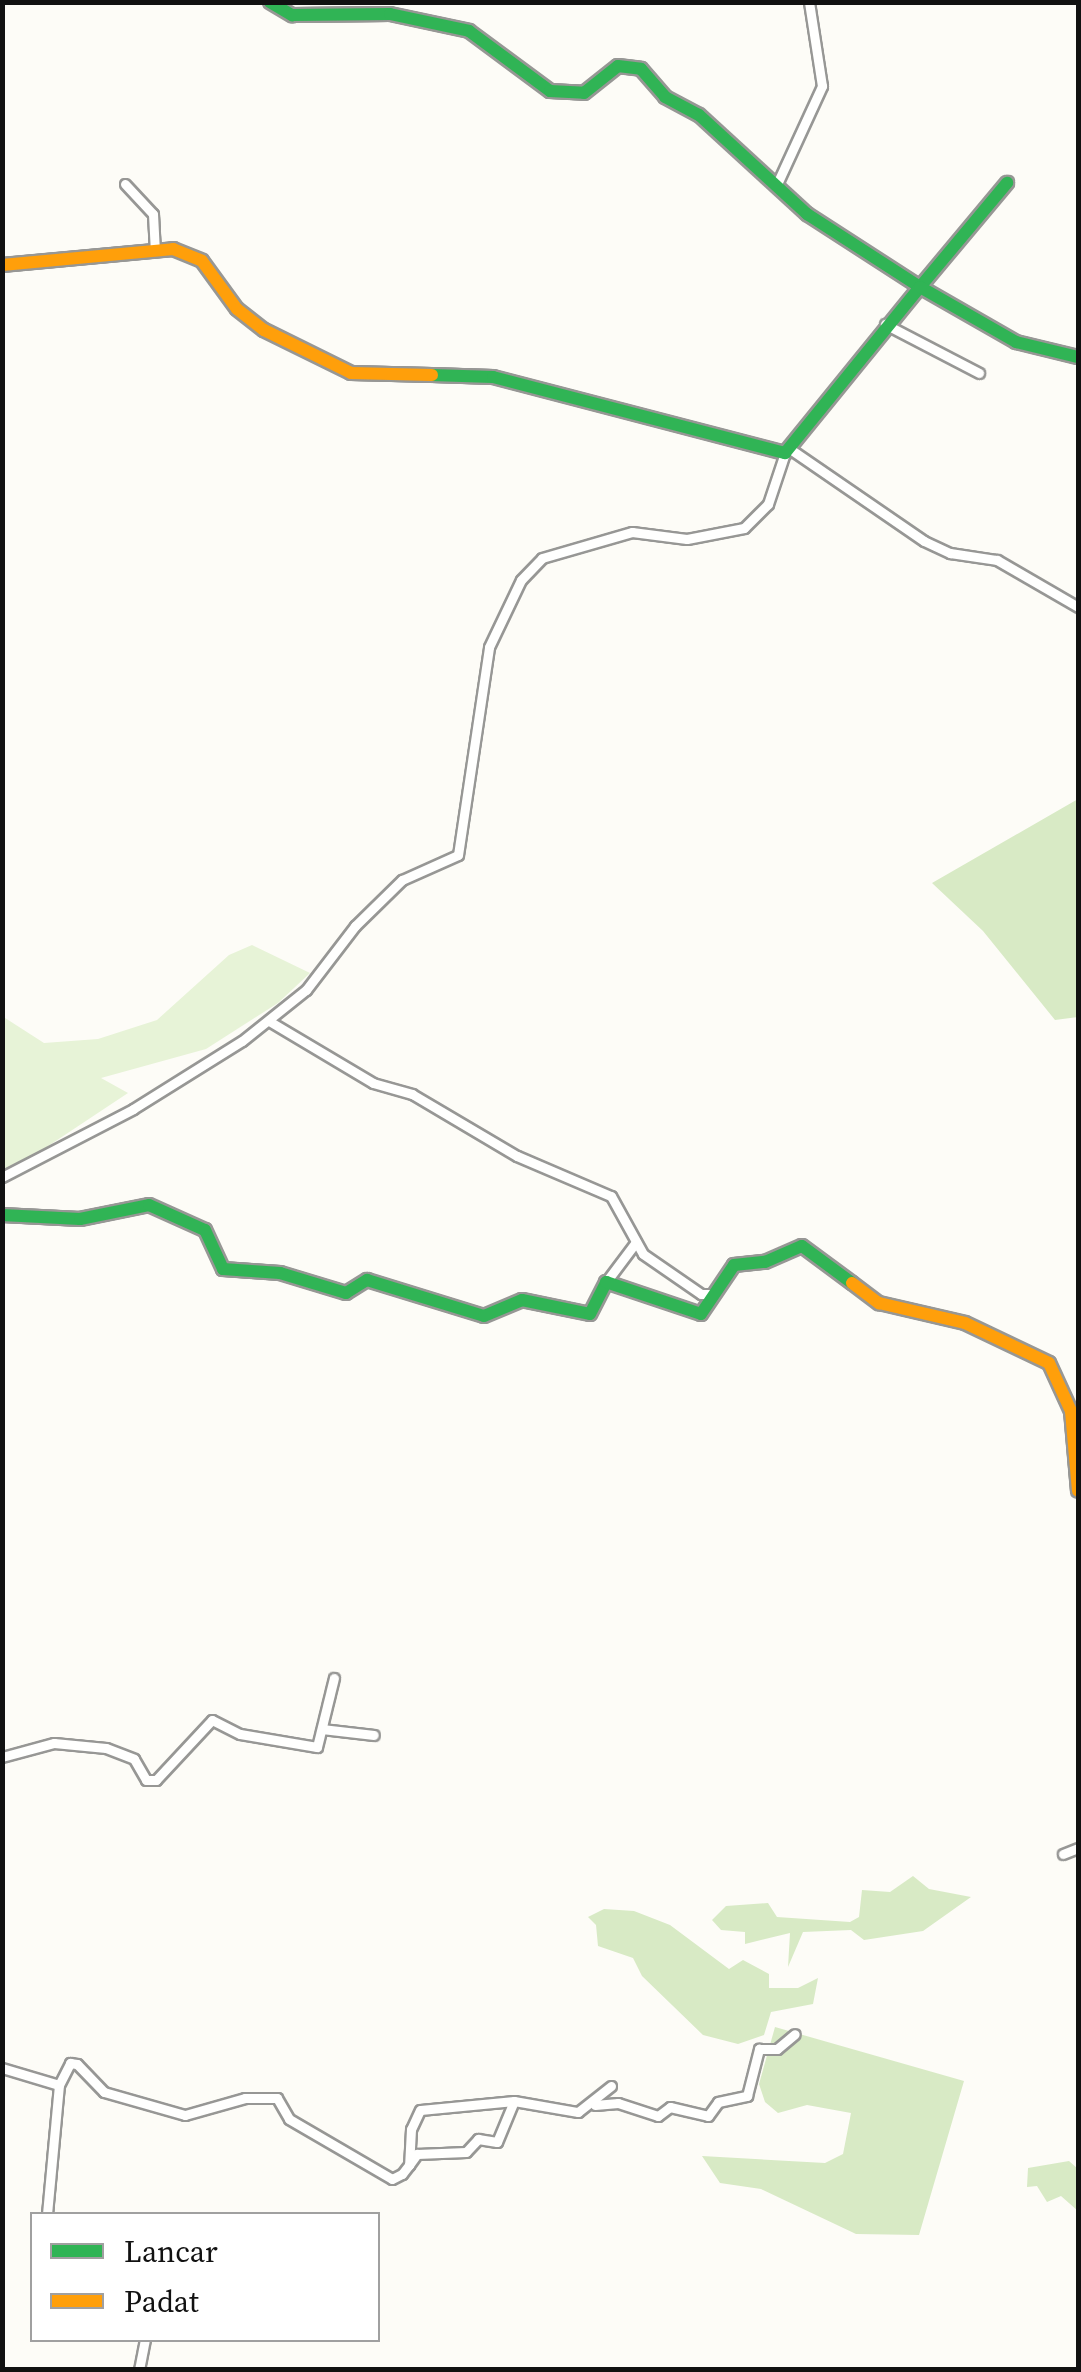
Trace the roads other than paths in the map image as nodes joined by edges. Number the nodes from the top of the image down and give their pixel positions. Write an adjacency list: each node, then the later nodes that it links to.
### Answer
1 (270, 2): 5 (street)
2 (809, 2): 5 (street)
3 (1007, 183): 8 (street)
4 (125, 184): 6 (street)
5 (777, 184): 8 (street)
6 (156, 249): 7 (street); 12 (street)
7 (2, 265)
8 (920, 287): 9 (street); 10 (street)
9 (885, 324): 11 (street); 12 (street)
10 (1078, 358)
11 (979, 372)
12 (789, 452): 13 (street); 14 (street)
13 (1078, 607)
14 (269, 1022): 15 (street); 17 (street)
15 (2, 1177)
16 (2, 1216): 19 (street)
17 (636, 1242): 18 (street); 19 (street)
18 (718, 1280): 19 (street); 20 (street)
19 (606, 1282)
20 (1078, 1491)
21 (334, 1678): 22 (street)
22 (322, 1729): 23 (street); 24 (street)
23 (374, 1735)
24 (2, 1757)
25 (1078, 1848): 26 (street)
26 (1063, 1854)
27 (795, 2034): 32 (street)
28 (2, 2068): 29 (street)
29 (59, 2085): 33 (street); 34 (street)
30 (611, 2086): 32 (street)
31 (514, 2101): 32 (street); 33 (street); 33 (street)
32 (594, 2104)
33 (408, 2165)
34 (47, 2212)
35 (145, 2342): 36 (street)
36 (139, 2370)

